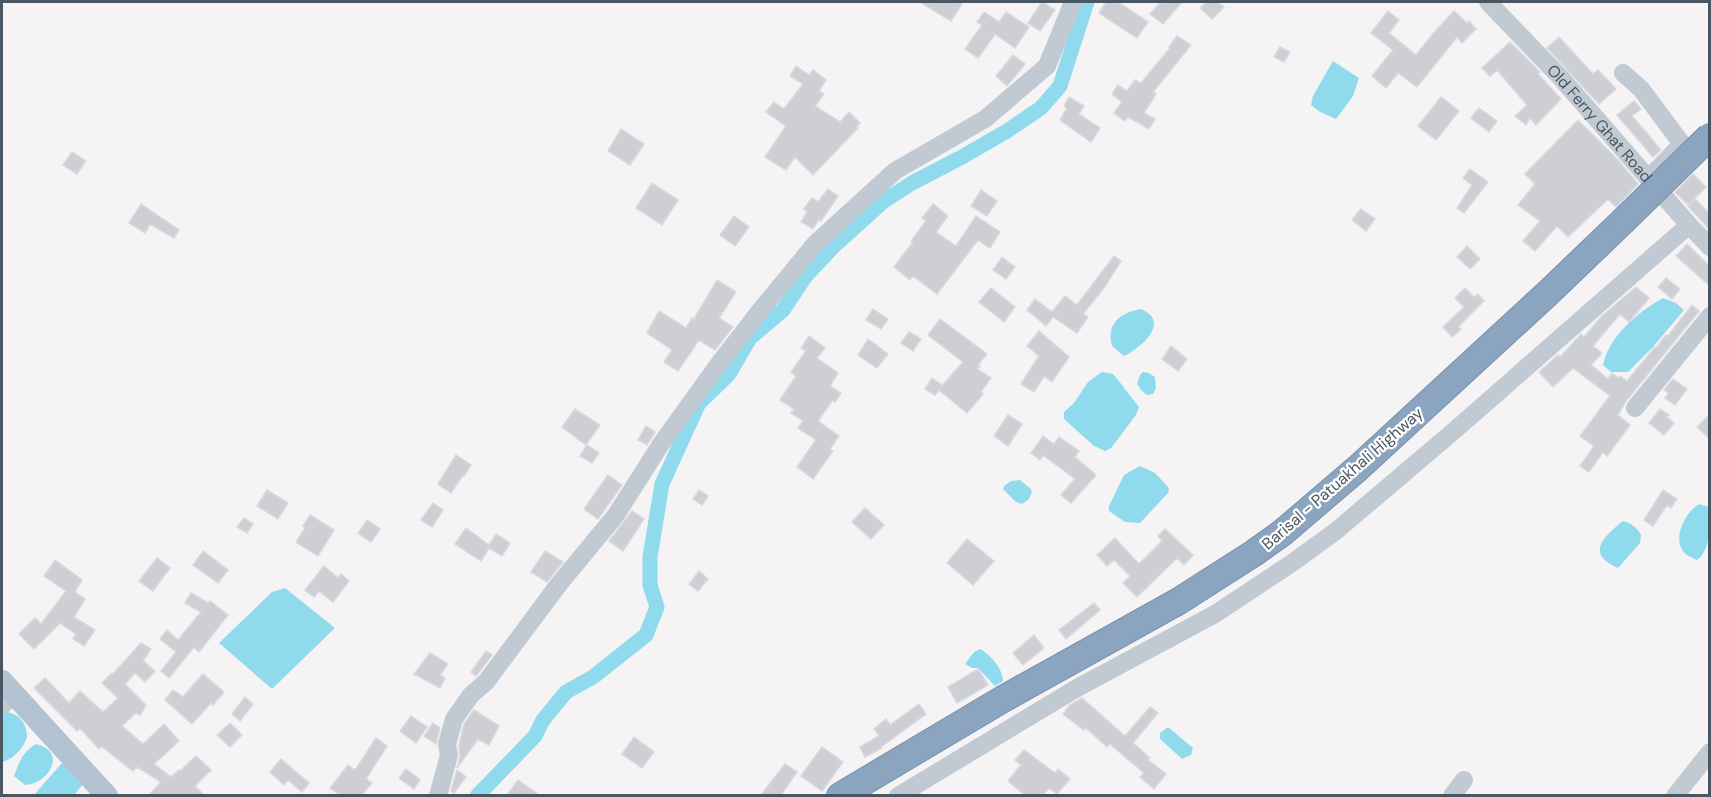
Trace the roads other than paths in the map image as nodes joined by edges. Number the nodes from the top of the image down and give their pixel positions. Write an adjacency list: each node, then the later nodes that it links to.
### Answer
1 (1073, 2): 14 (street)
2 (1488, 2): 5 (street, Old Ferry Ghat Road)
3 (1623, 73): 5 (street)
4 (1710, 136): 15 (highway, Barisal - Patuakhali Highway, bridge)
5 (1649, 179): 6 (street, Old Ferry Ghat Road)
6 (1689, 225): 7 (street, Old Ferry Ghat Road); 16 (street)
7 (1710, 247)
8 (1710, 316): 9 (street)
9 (1635, 408)
10 (6, 694): 13 (main road)
11 (1710, 752): 18 (street)
12 (1464, 780): 17 (street)
13 (106, 795)
14 (438, 795)
15 (840, 795)
16 (898, 795)
17 (1452, 795)
18 (1675, 795)

